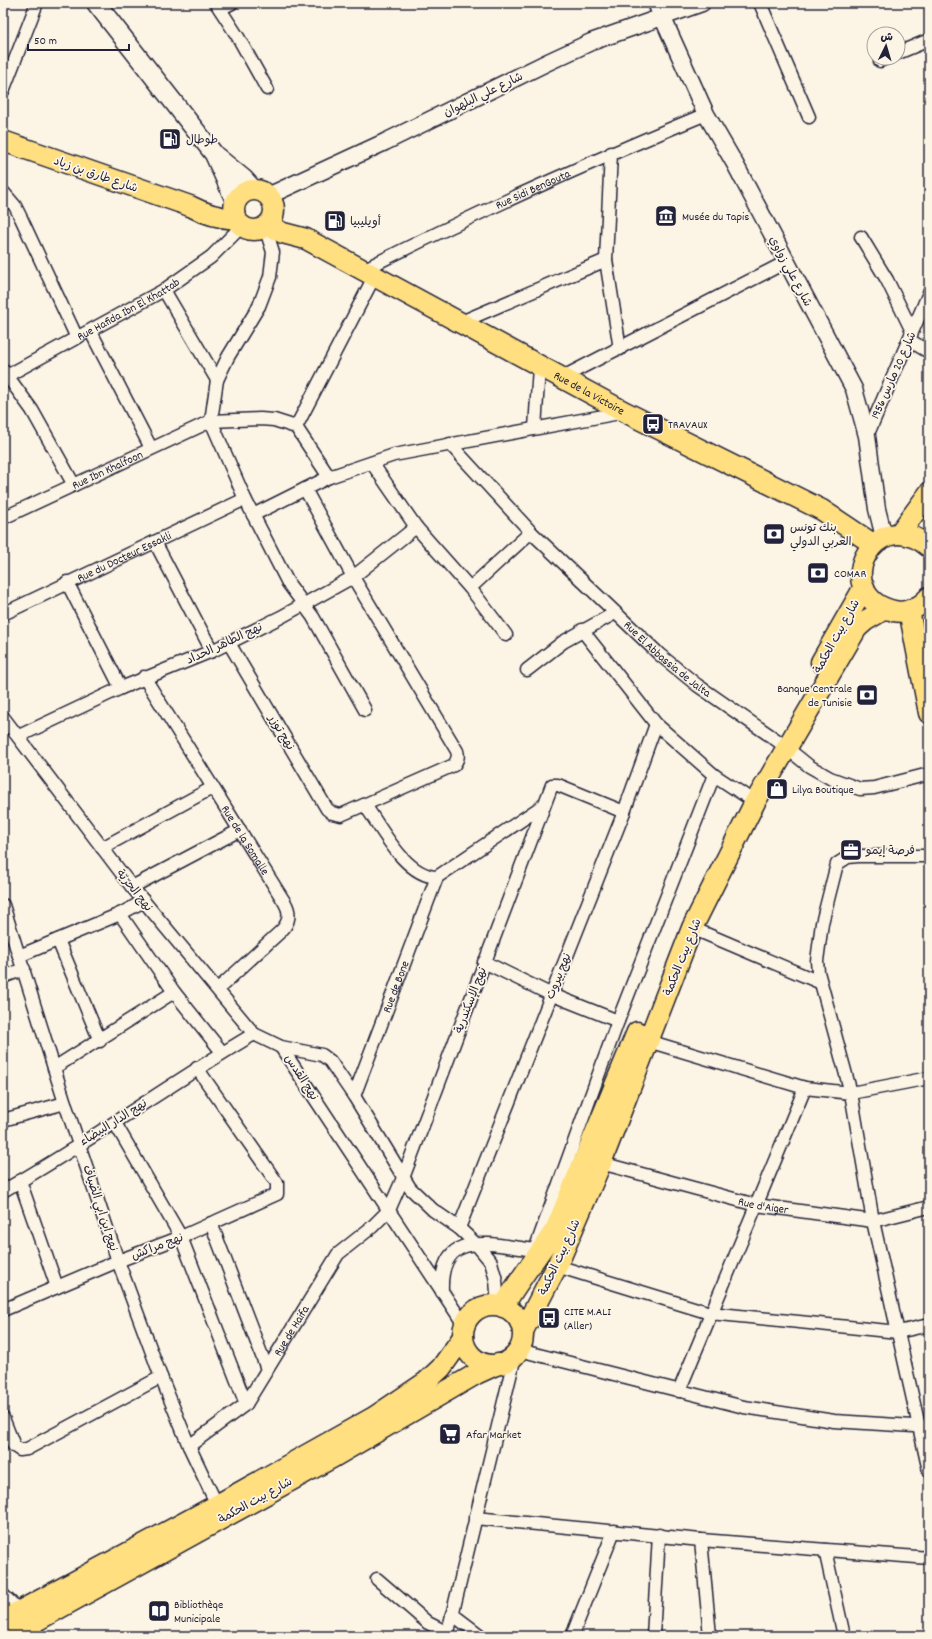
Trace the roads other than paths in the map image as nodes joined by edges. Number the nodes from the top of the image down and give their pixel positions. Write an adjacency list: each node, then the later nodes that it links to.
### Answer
1 (37, 3): 11 (street)
2 (96, 3): 16 (main road)
3 (232, 3): 6 (street)
4 (702, 3): 7 (street, شارع علي البلهوان)
5 (760, 3): 13 (street)
6 (218, 6): 10 (street)
7 (659, 10): 12 (street, شارع علي زواوي); 18 (street, شارع علي البلهوان)
8 (929, 40): 9 (street)
9 (906, 50)
10 (267, 89)
11 (3, 91)
12 (706, 114): 15 (street, Rue Sidi BenGouta); 22 (street, شارع علي زواوي)
13 (809, 117)
14 (3, 141): 19 (main road, شارع طارق بن زياد)
15 (611, 153): 21 (street); 23 (street, Rue Sidi BenGouta)
16 (214, 154): 18 (main road); 19 (main road)
17 (3, 192): 29 (street)
18 (266, 210): 19 (main road, شارع طارق بن زياد); 19 (main road); 23 (main road, Rue de la Victoire); 35 (street)
19 (237, 214): 24 (street, Rue Hafida Ibn El Khattab)
20 (861, 237): 28 (street)
21 (606, 260): 26 (street); 30 (street)
22 (786, 262): 30 (street); 40 (street, شارع علي زواوي)
23 (368, 274): 26 (main road, Rue de la Victoire); 38 (street)
24 (164, 290): 27 (street, Rue Hafida Ibn El Khattab); 35 (street)
25 (929, 293): 28 (street, شارع 20 مارس 1956)
26 (459, 323): 32 (main road, Rue de la Victoire)
27 (91, 332): 29 (street, Rue Hafida Ibn El Khattab); 42 (street)
28 (911, 336): 31 (street); 40 (street, شارع 20 مارس 1956)
29 (77, 338): 33 (street, Rue Hafida Ibn El Khattab)
30 (620, 349): 34 (street)
31 (929, 352)
32 (539, 367): 34 (main road, Rue de la Victoire); 39 (street)
33 (4, 375): 45 (street)
34 (561, 378): 36 (main road, Rue de la Victoire)
35 (217, 380): 37 (street)
36 (624, 412): 39 (street); 53 (main road, Rue de la Victoire)
37 (211, 421): 38 (street); 42 (street, Rue Ibn Khalfoon); 48 (street)
38 (296, 427): 44 (street)
39 (535, 428): 41 (street)
40 (867, 436): 53 (street, شارع علي زواوي)
41 (450, 444): 43 (street); 52 (street, Rue El Abbassia de Jalta)
42 (151, 448): 45 (street, Rue Ibn Khalfoon)
43 (372, 463): 44 (street); 51 (street)
44 (330, 477): 46 (street)
45 (74, 485): 50 (street, Rue Ibn Khalfoon)
46 (305, 488): 49 (street); 56 (street)
47 (929, 493): 53 (main road)
48 (246, 499): 49 (street); 54 (street, Rue du Docteur Essakli)
49 (253, 515): 61 (street)
50 (3, 518)
51 (416, 527): 56 (street, نهج الطاهر الحداد); 59 (street)
52 (531, 532): 59 (street); 64 (street, Rue El Abbassia de Jalta)
53 (885, 538): 55 (main road, Rue de la Victoire); 58 (main road)
54 (155, 542): 57 (street, Rue du Docteur Essakli); 69 (street)
55 (929, 547)
56 (353, 577): 61 (street, نهج الطاهر الحداد); 83 (street)
57 (67, 582): 65 (street, Rue du Docteur Essakli); 72 (street)
58 (864, 587): 62 (main road); 78 (main road, شارع بيت الحكمة)
59 (470, 588): 67 (street)
60 (928, 601): 63 (main road)
61 (303, 604): 68 (street, نهج الطاهر الحداد); 73 (street)
62 (885, 608): 63 (main road); 78 (main road, شارع بيت الحكمة)
63 (909, 610): 74 (main road)
64 (615, 613): 66 (street); 78 (street, Rue El Abbassia de Jalta)
65 (3, 614)
66 (582, 630): 70 (street); 76 (street)
67 (506, 635)
68 (229, 643): 69 (street, نهج الطاهر الحداد); 83 (street, نهج توزر)
69 (212, 651): 71 (street, نهج الطاهر الحداد)
70 (527, 670)
71 (144, 677): 72 (street, نهج الطاهر الحداد); 81 (street, Rue de la Somalle)
72 (120, 688): 77 (street, نهج الطاهر الحداد)
73 (365, 710)
74 (929, 713)
75 (3, 717): 77 (street, نهج الحرّيّة)
76 (656, 724): 80 (street); 85 (street, نهج بيروت)
77 (19, 736): 87 (street, نهج الحرّيّة)
78 (783, 745): 79 (street, Rue El Abbassia de Jalta); 82 (main road, شارع بيت الحكمة)
79 (929, 774)
80 (714, 775): 82 (street); 104 (street)
81 (212, 788): 86 (street, Rue de la Somalle); 87 (street)
82 (751, 799): 94 (main road, شارع بيت الحكمة); 132 (main road, شارع بيت الحكمة)
83 (365, 805): 89 (street)
84 (544, 805): 85 (street, نهج الإسكندرية); 89 (street); 97 (street, نهج الإسكندرية)
85 (624, 812): 103 (street, نهج بيروت)
86 (240, 830): 90 (street); 101 (street, Rue de la Somalle)
87 (102, 848): 90 (street, نهج الحرّيّة)
88 (929, 856): 100 (street)
89 (437, 877): 115 (street, Rue de Bone)
90 (132, 887): 91 (street, نهج الحرّيّة)
91 (144, 902): 93 (street); 101 (street, نهج الحرّيّة)
92 (3, 905): 96 (street, نهج ابن ابي الضياف)
93 (120, 914): 95 (street); 102 (street)
94 (692, 928): 100 (street); 107 (main road, شارع بيت الحكمة)
95 (58, 940): 96 (street); 106 (street)
96 (19, 956): 98 (street, نهج ابن ابي الضياف)
97 (484, 962): 103 (street); 121 (street, نهج الإسكندرية)
98 (24, 969): 99 (street); 110 (street, نهج ابن ابي الضياف)
99 (3, 977)
100 (819, 982): 114 (street)
101 (218, 989): 105 (street, نهج الحرّيّة)
102 (174, 992): 106 (street); 109 (street)
103 (550, 994): 104 (street); 129 (street, نهج بيروت)
104 (618, 1021): 132 (street)
105 (254, 1034): 108 (street, نهج الحرّيّة); 109 (street, نهج الدار البيضاء)
106 (100, 1041): 110 (street)
107 (648, 1041): 113 (street); 120 (main road, شارع بيت الحكمة)
108 (282, 1047): 115 (street, نهج القدس); 126 (street, نهج القدس)
109 (222, 1052): 111 (street, نهج الدار البيضاء)
110 (54, 1068): 116 (street, نهج ابن ابي الضياف)
111 (197, 1068): 118 (street, نهج الدار البيضاء); 128 (street, نهج مراكش)
112 (929, 1078): 114 (street)
113 (804, 1088): 114 (street); 124 (street)
114 (851, 1093): 127 (street)
115 (354, 1096): 121 (street, نهج القدس)
116 (65, 1103): 117 (street); 119 (street, نهج ابن ابي الضياف)
117 (3, 1120)
118 (115, 1122): 119 (street, نهج الدار البيضاء); 130 (street)
119 (80, 1143): 122 (street, نهج الدار البيضاء); 133 (street, نهج ابن ابي الضياف)
120 (601, 1162): 124 (street, Rue d'Aiger); 134 (main road, شارع بيت الحكمة)
121 (403, 1178): 126 (street, نهج الإسكندرية); 129 (street, نهج القدس)
122 (20, 1181): 123 (street, نهج الدار البيضاء); 135 (street)
123 (3, 1191)
124 (756, 1205): 127 (street, Rue d'Aiger); 139 (street)
125 (929, 1207): 127 (street, Rue d'Aiger)
126 (389, 1210): 136 (street, نهج القدس); 144 (street, Rue de Haifa)
127 (873, 1221): 142 (street)
128 (211, 1223): 130 (street, نهج مراكش); 144 (street)
129 (459, 1228): 131 (street, نهج القدس)
130 (181, 1237): 133 (street, نهج مراكش); 147 (street)
131 (476, 1244): 132 (street); 136 (street); 137 (street, نهج القدس)
132 (532, 1258): 137 (main road, شارع بيت الحكمة)
133 (118, 1261): 135 (street, نهج مراكش); 145 (street, نهج ابن ابي الضياف)
134 (557, 1266): 139 (street); 143 (main road, شارع بيت الحكمة)
135 (56, 1288): 138 (street, نهج مراكش)
136 (442, 1294): 141 (street, نهج القدس)
137 (500, 1306): 141 (main road, شارع بيت الحكمة); 143 (main road)
138 (3, 1310)
139 (710, 1313): 142 (street); 146 (street)
140 (929, 1325): 142 (street)
141 (464, 1331): 143 (main road); 152 (main road, شارع بيت الحكمة)
142 (898, 1332): 149 (street)
143 (514, 1350): 146 (street); 153 (street); 163 (main road, شارع بيت الحكمة)
144 (267, 1369): 147 (street, Rue de Haifa)
145 (161, 1377): 148 (street); 150 (street, نهج ابن ابي الضياف)
146 (679, 1391): 149 (street)
147 (246, 1404): 150 (street, Rue de Haifa)
148 (3, 1418)
149 (923, 1427): 151 (street)
150 (189, 1446): 152 (street, نهج ابن ابي الضياف)
151 (929, 1471)
152 (217, 1505): 163 (main road, شارع بيت الحكمة)
153 (475, 1518): 154 (street); 161 (street)
154 (614, 1531): 155 (street); 167 (street)
155 (659, 1535): 156 (street); 168 (street)
156 (701, 1540): 157 (street); 169 (street)
157 (825, 1550): 158 (street); 170 (street)
158 (929, 1558)
159 (377, 1578): 164 (street)
160 (3, 1595): 163 (street)
161 (452, 1614): 164 (street); 166 (street)
162 (3, 1620): 163 (main road, شارع بيت الحكمة)
163 (29, 1624): 165 (main road, شارع بيت الحكمة)
164 (447, 1635)
165 (12, 1636)
166 (481, 1636)
167 (572, 1636)
168 (652, 1636)
169 (710, 1636)
170 (844, 1636)

